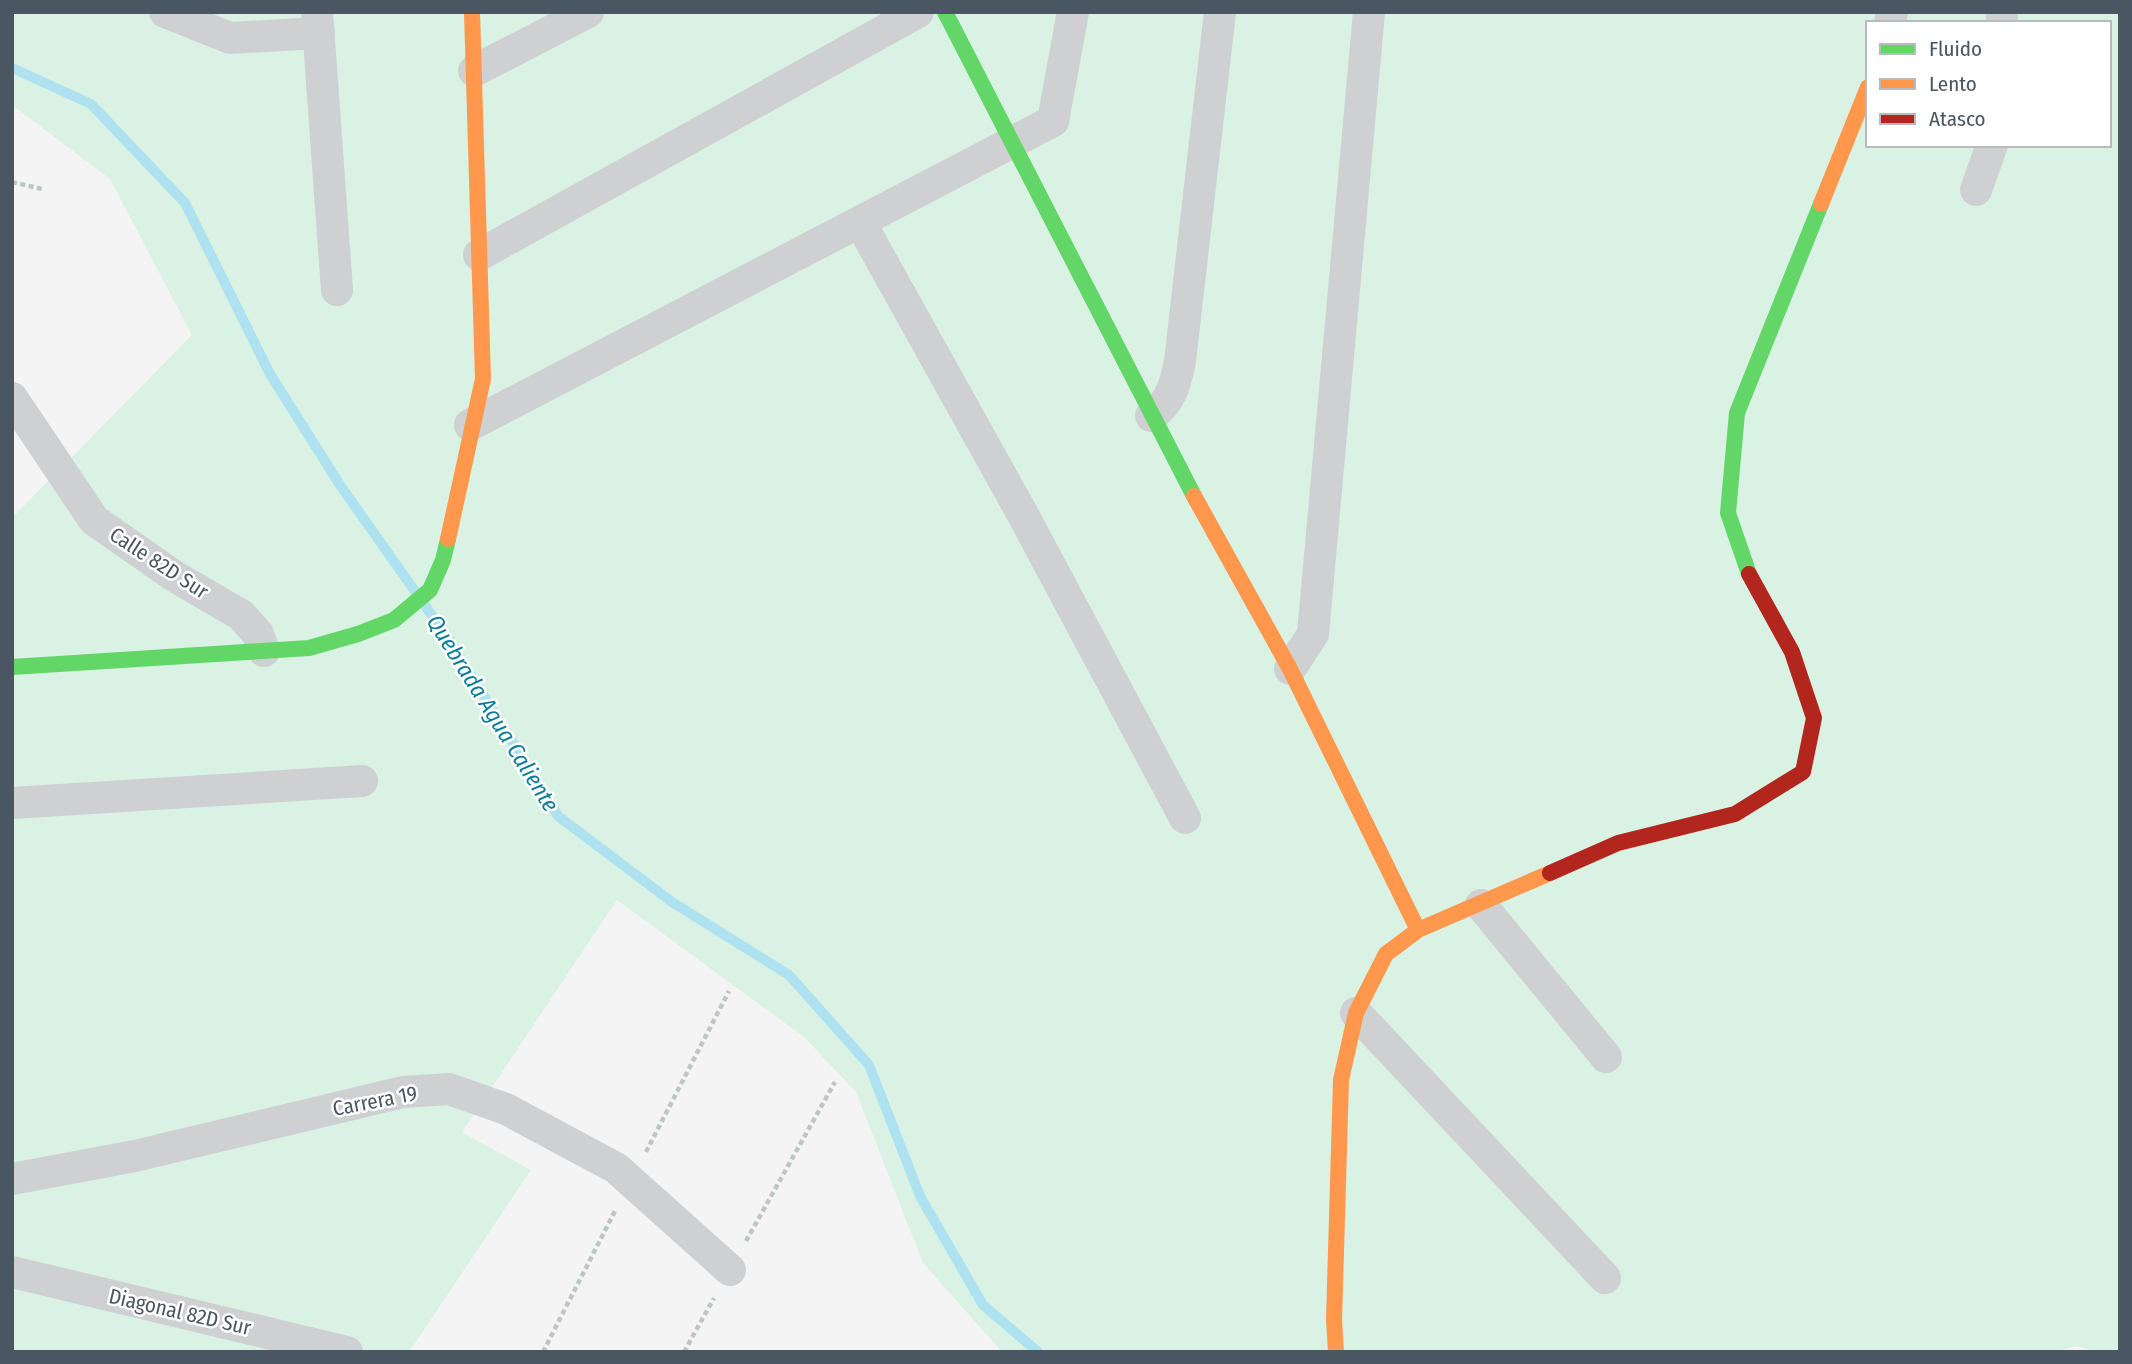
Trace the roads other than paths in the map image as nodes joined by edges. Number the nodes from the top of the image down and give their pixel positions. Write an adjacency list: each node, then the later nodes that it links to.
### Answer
1 (165, 12): 9 (street)
2 (472, 12): 10 (street)
3 (588, 12): 10 (street)
4 (918, 12): 16 (street)
5 (945, 12): 12 (street)
6 (1073, 12): 12 (street)
7 (1220, 12): 19 (street)
8 (1369, 12): 23 (street)
9 (318, 23): 17 (street)
10 (474, 71): 16 (street)
11 (1866, 92): 27 (street)
12 (1013, 142): 15 (street); 19 (street)
13 (1991, 147): 14 (street)
14 (1976, 190)
15 (860, 222): 20 (street); 26 (street)
16 (479, 255): 20 (street)
17 (337, 290)
18 (12, 398): 21 (street, Calle 82D Sur)
19 (1151, 415): 23 (street)
20 (470, 425): 21 (street)
21 (264, 651): 22 (street)
22 (12, 667)
23 (1290, 669): 28 (street)
24 (362, 780): 25 (street)
25 (12, 803)
26 (1185, 818)
27 (1481, 905): 28 (street); 30 (street)
28 (1418, 930): 29 (street)
29 (1356, 1013): 34 (street); 36 (street)
30 (1606, 1057)
31 (12, 1179): 32 (street, Carrera 19)
32 (730, 1270)
33 (12, 1272): 35 (street, Diagonal 82D Sur)
34 (1605, 1278)
35 (347, 1352)
36 (1336, 1352)

